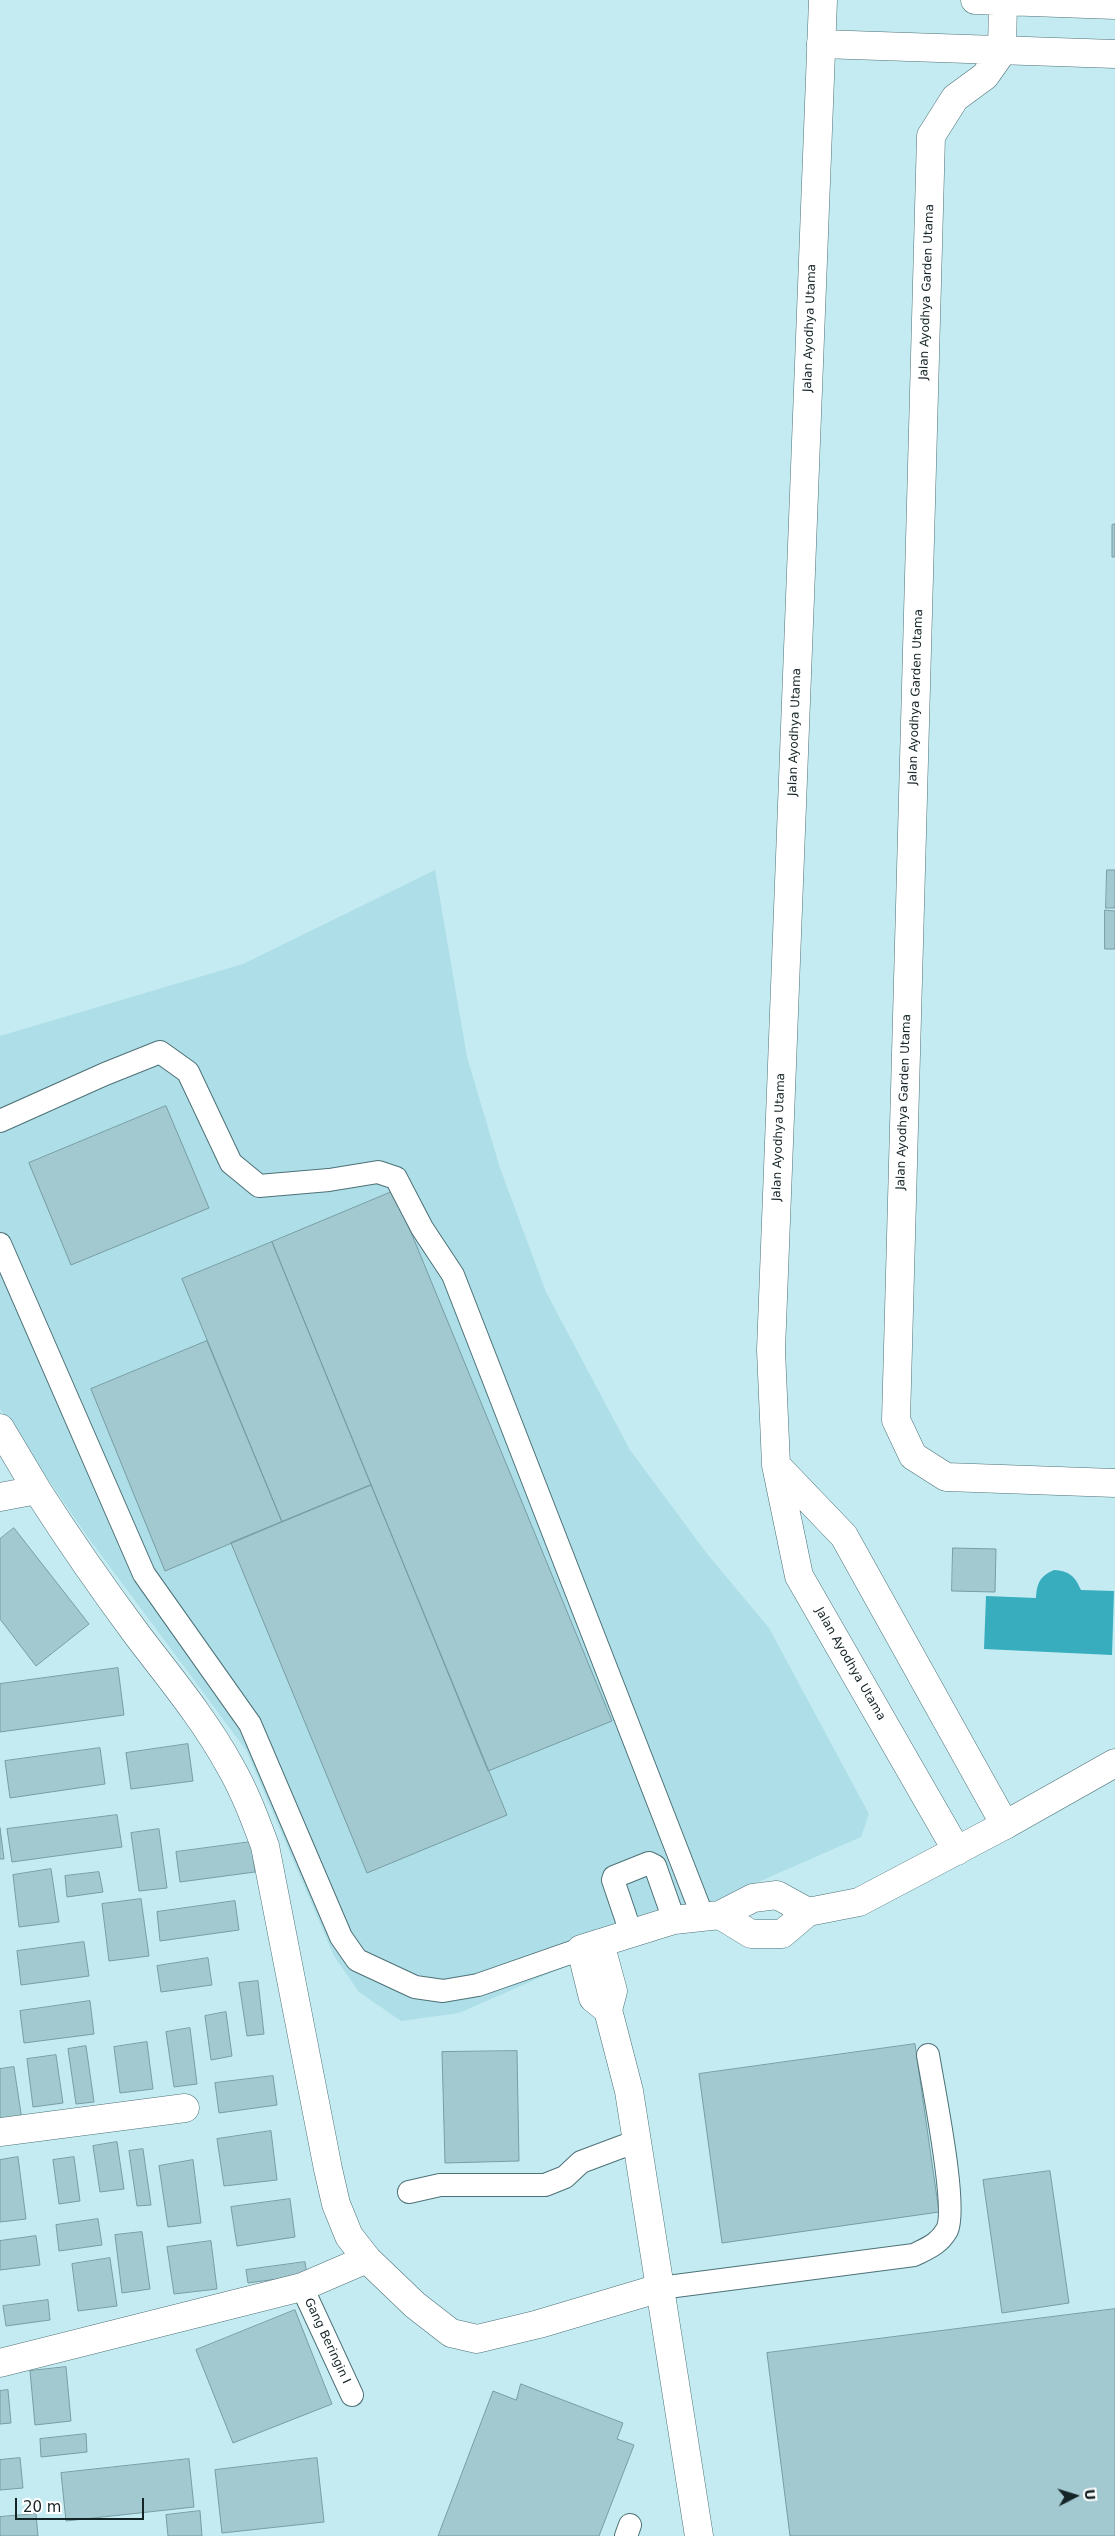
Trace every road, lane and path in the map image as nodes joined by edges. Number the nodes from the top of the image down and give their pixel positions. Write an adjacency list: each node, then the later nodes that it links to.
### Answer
1 (823, 0): 5 (street, Jalan Ayodhya Utama)
2 (975, 0): 3 (street)
3 (1003, 1): 4 (street); 6 (street)
4 (1115, 6)
5 (821, 44): 6 (street); 11 (street, Jalan Ayodhya Utama)
6 (1002, 52): 7 (street); 12 (street, Jalan Ayodhya Garden Utama)
7 (1115, 54)
8 (0, 1121): 19 (lane)
9 (0, 1244): 22 (lane)
10 (0, 1428): 13 (street)
11 (776, 1465): 16 (street); 17 (street, Jalan Ayodhya Utama)
12 (1115, 1483)
13 (37, 1490): 14 (street); 28 (street)
14 (0, 1497)
15 (1115, 1763): 16 (street)
16 (1005, 1825): 17 (street)
17 (957, 1851): 18 (street)
18 (808, 1912): 19 (street); 19 (street)
19 (712, 1916): 20 (street)
20 (674, 1920): 21 (street); 21 (lane)
21 (630, 1933): 22 (street)
22 (590, 1946): 26 (street)
23 (928, 2055): 30 (lane)
24 (185, 2108): 25 (street)
25 (0, 2132)
26 (637, 2141): 27 (lane); 30 (street)
27 (409, 2192)
28 (367, 2259): 29 (street); 30 (street)
29 (302, 2287): 31 (street); 32 (lane, Gang Beringin I)
30 (660, 2288): 33 (street)
31 (0, 2363)
32 (352, 2395)
33 (699, 2536)

